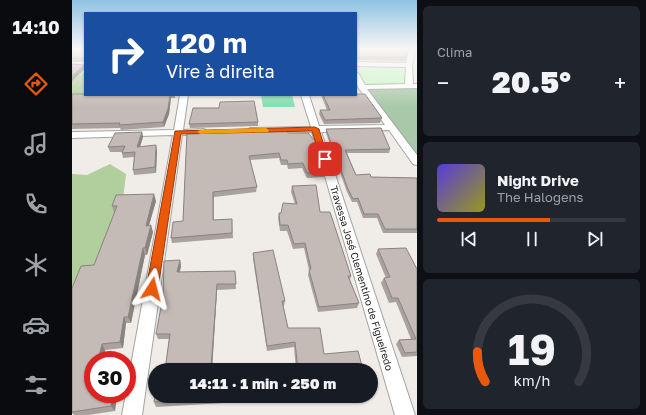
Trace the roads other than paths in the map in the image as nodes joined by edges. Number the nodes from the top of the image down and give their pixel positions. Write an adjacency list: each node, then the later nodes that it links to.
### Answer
1 (409, 68): 3 (street)
2 (357, 76): 5 (street)
3 (409, 86): 4 (street); 5 (street)
4 (417, 86)
5 (362, 87): 8 (street)
6 (184, 96): 12 (street)
7 (305, 96): 9 (street, Travessa José Clementino de Figueiredo)
8 (391, 127): 9 (street); 14 (street)
9 (315, 129): 11 (street); 16 (street, Travessa José Clementino de Figueiredo)
10 (216, 131): 12 (street)
11 (239, 131)
12 (178, 132): 13 (street); 15 (street)
13 (72, 135)
14 (417, 162)
15 (132, 415)
16 (405, 415)
17 (409, 415): 18 (street)
18 (417, 415)

